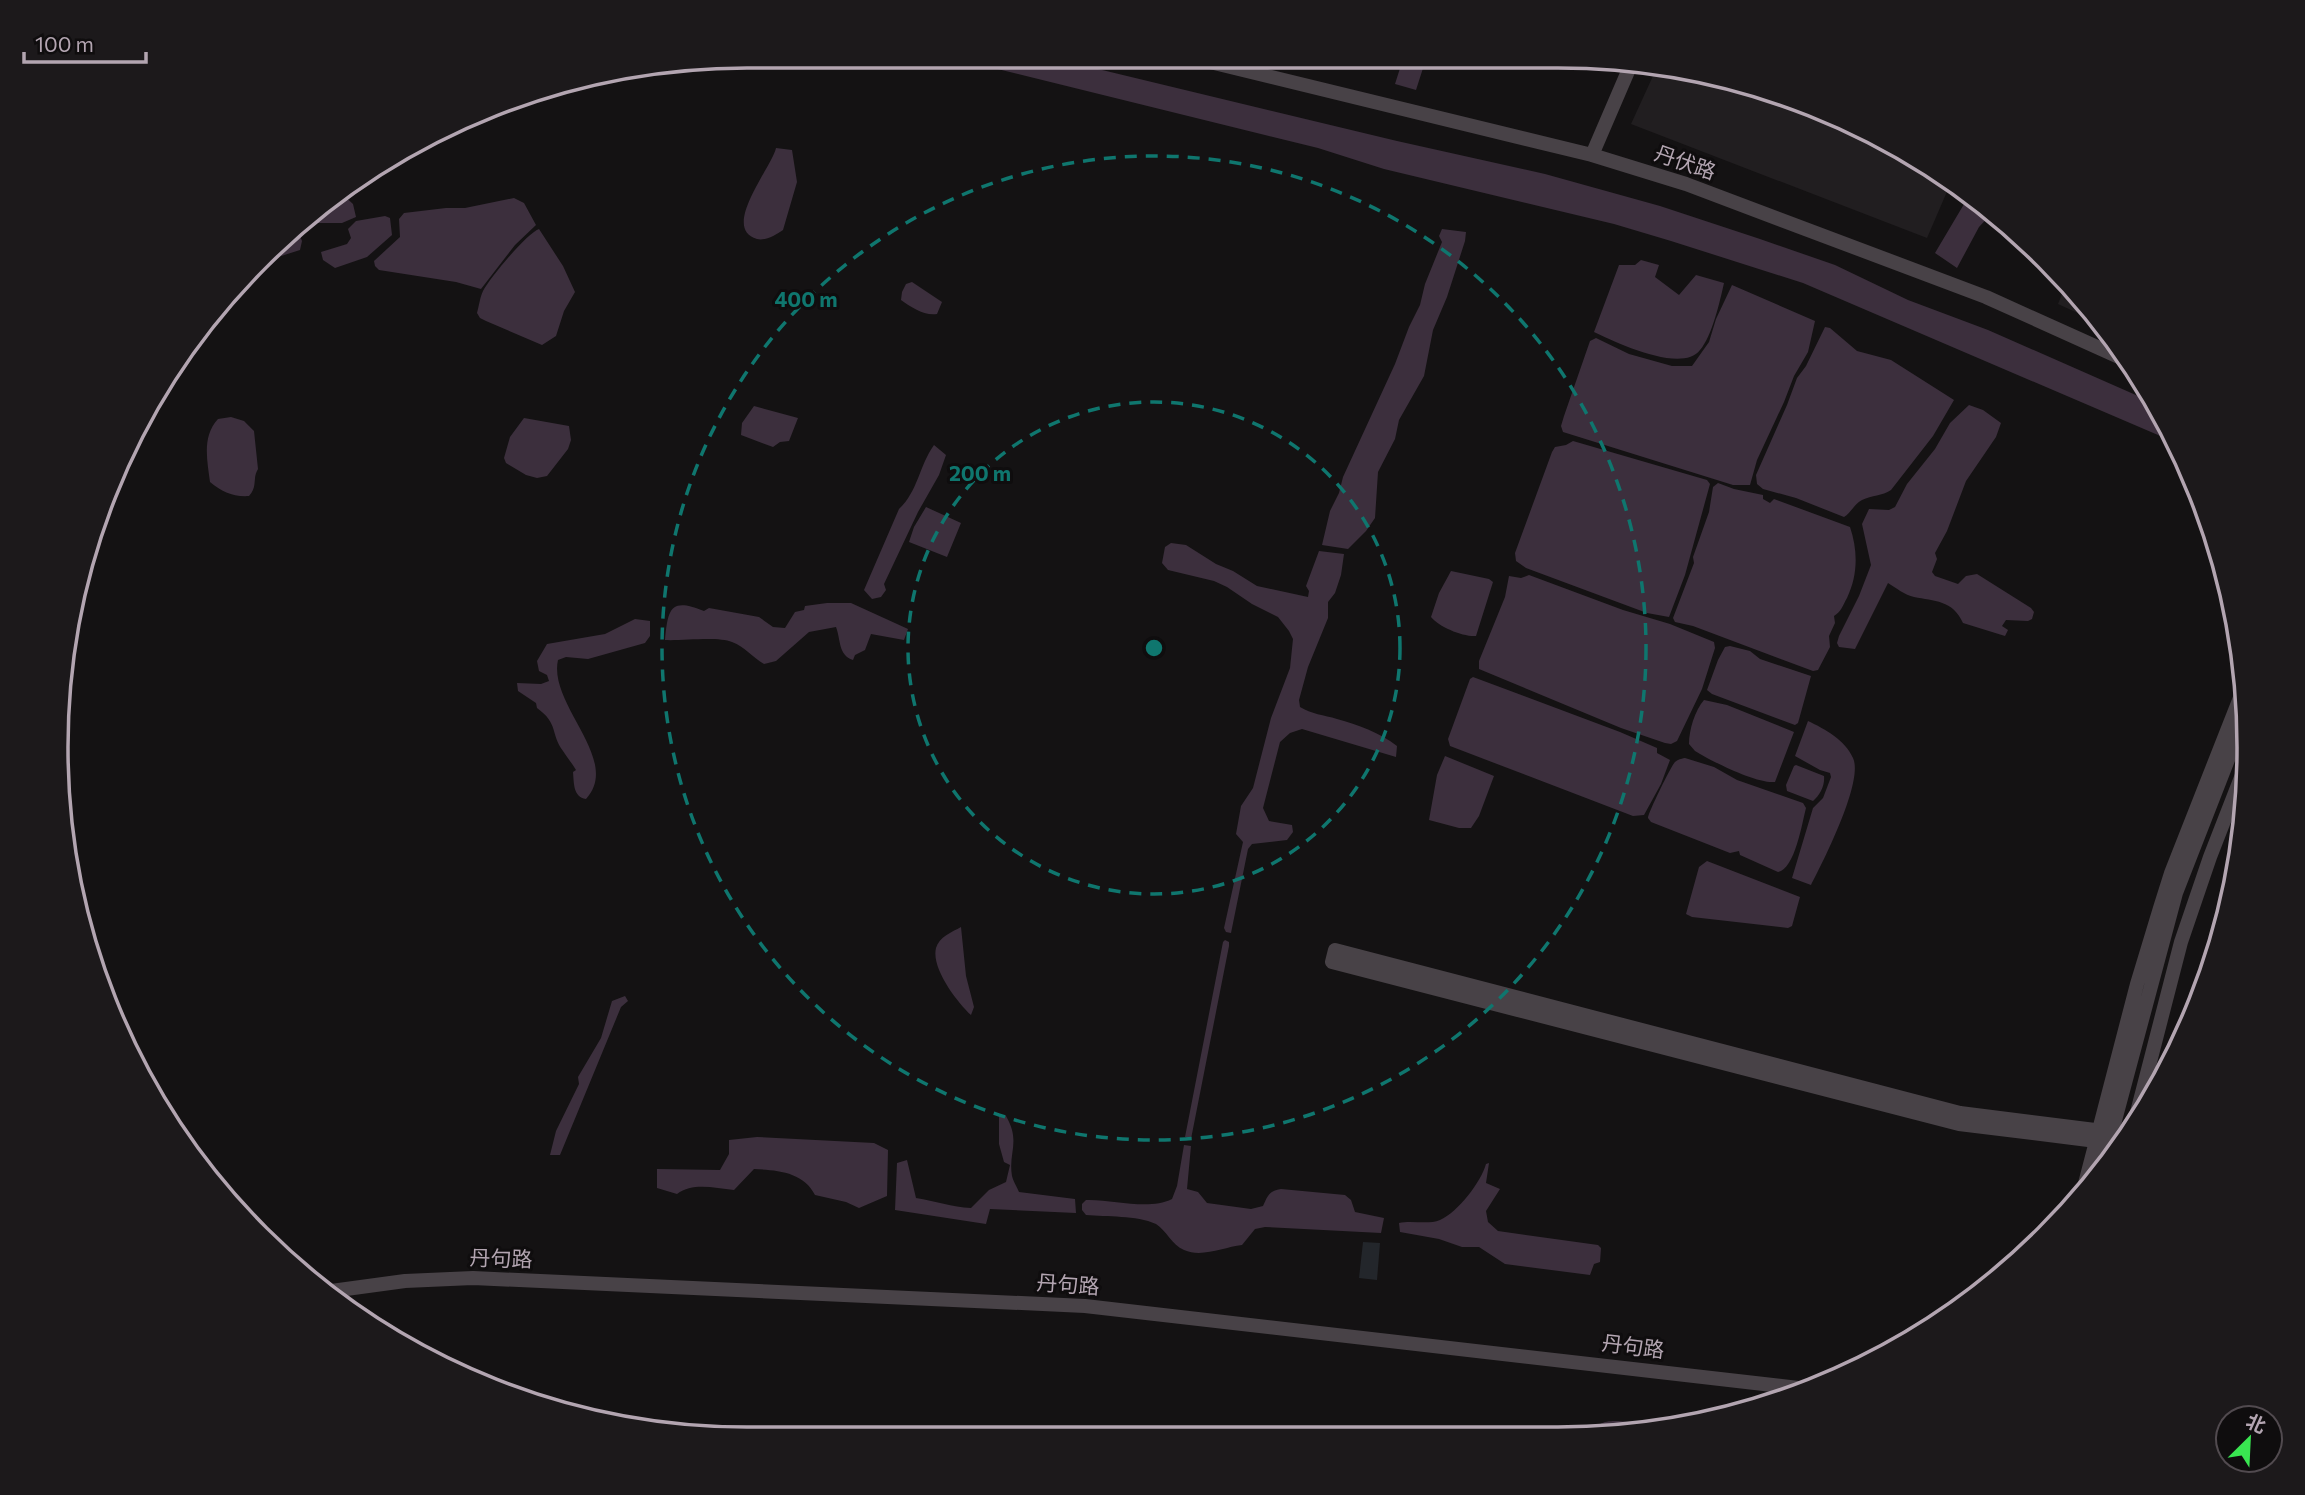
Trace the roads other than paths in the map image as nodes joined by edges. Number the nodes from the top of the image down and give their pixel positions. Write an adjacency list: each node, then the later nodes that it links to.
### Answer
1 (1235, 68): 3 (main road, 丹伏路)
2 (1628, 72): 3 (main road)
3 (1592, 155): 4 (main road, 丹伏路)
4 (2110, 353)
5 (2235, 710): 11 (main road)
6 (2237, 738): 12 (main road)
7 (2236, 761): 10 (main road)
8 (2235, 792): 9 (main road)
9 (2142, 1094)
10 (2114, 1136)
11 (2113, 1137)
12 (2114, 1137)
13 (2112, 1139): 14 (main road)
14 (2112, 1139)
15 (339, 1290): 16 (main road, 丹句路)
16 (1787, 1387)

